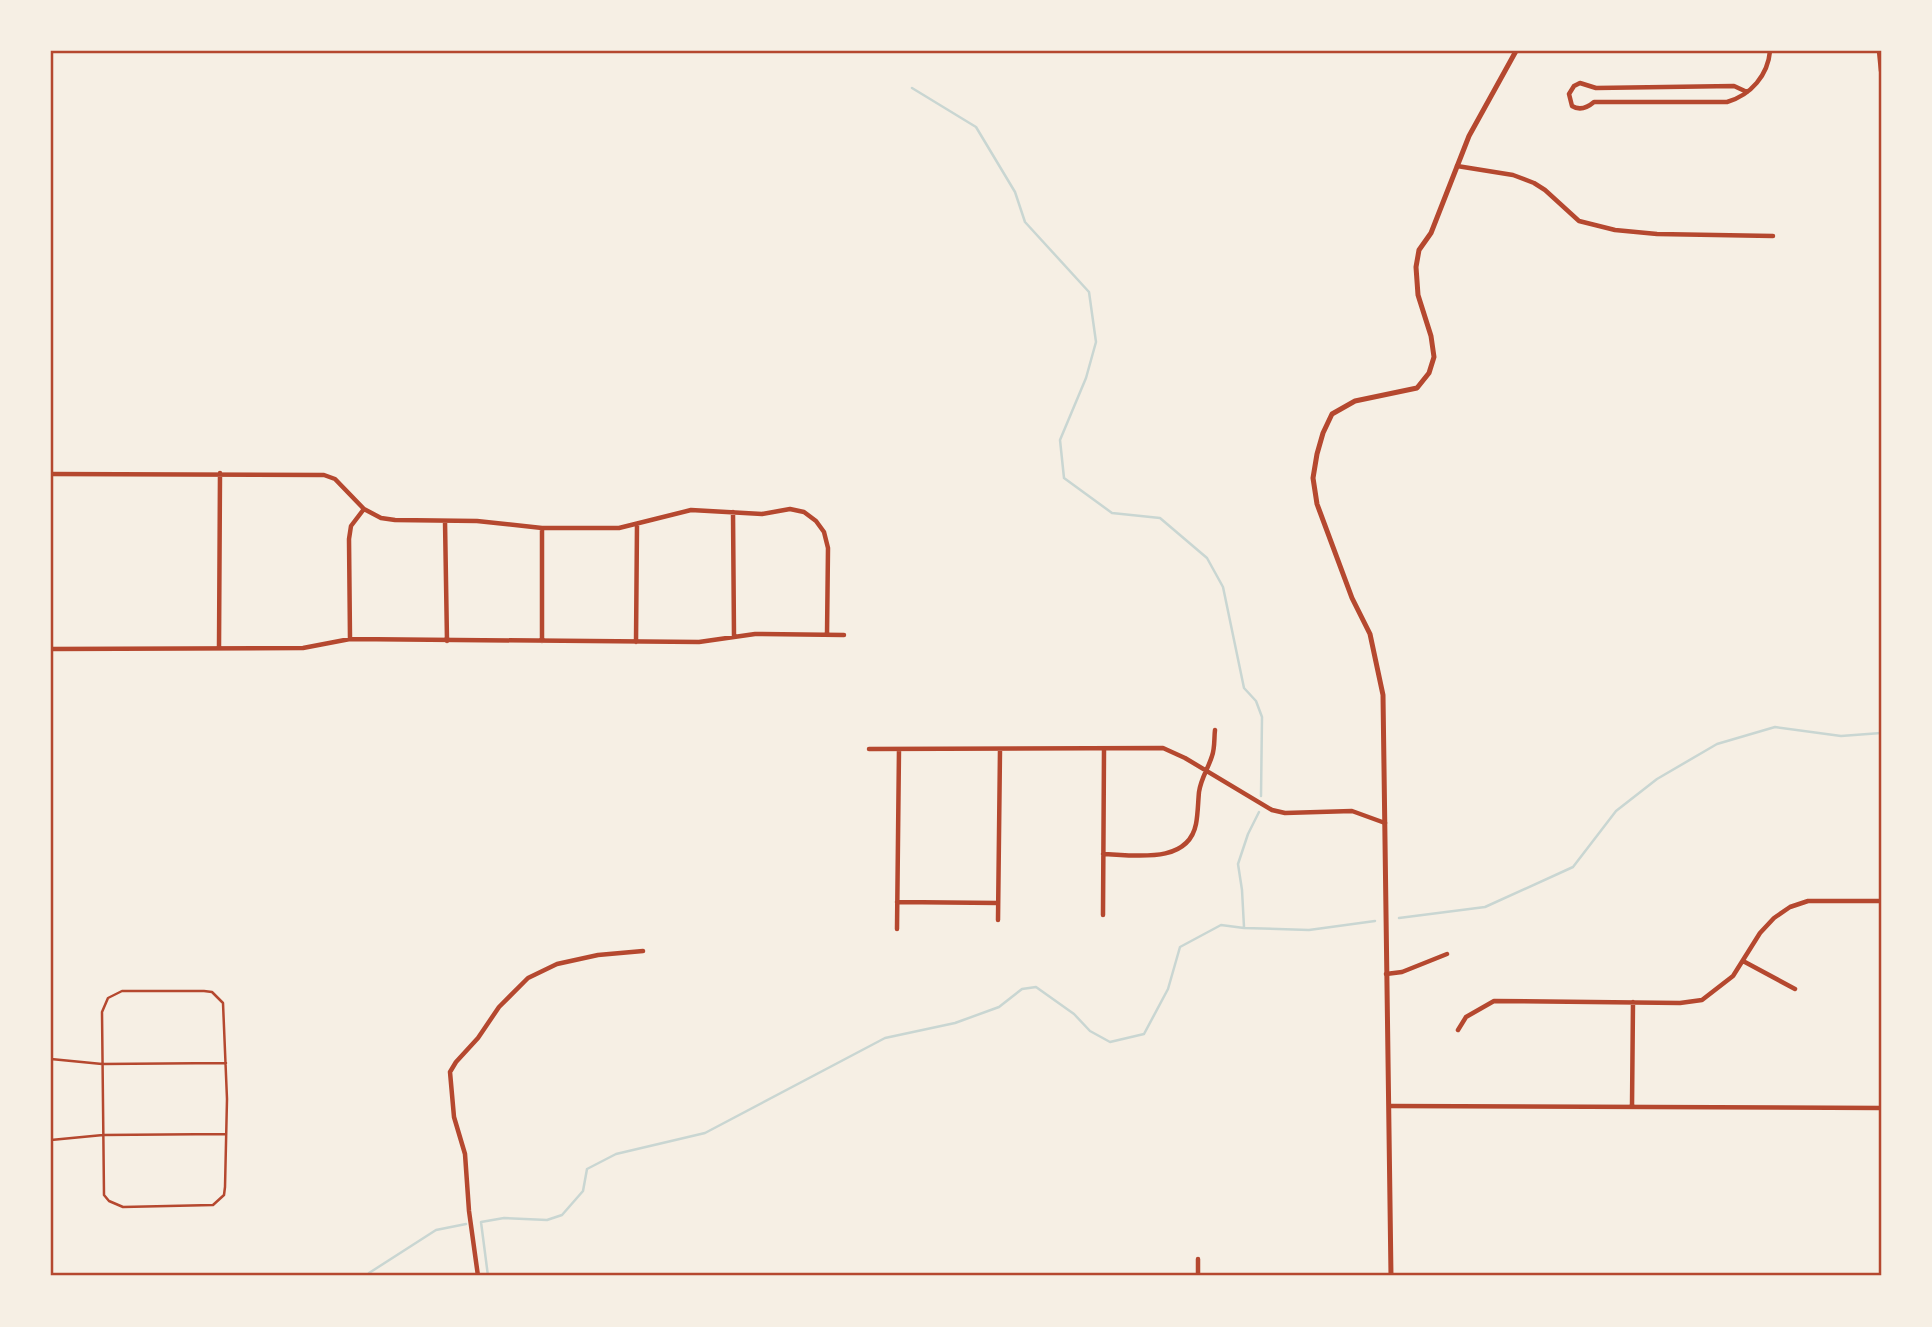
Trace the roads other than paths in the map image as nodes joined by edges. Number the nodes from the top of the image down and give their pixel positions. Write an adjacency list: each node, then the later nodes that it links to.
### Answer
1 (1516, 51): 6 (street)
2 (1770, 51): 5 (street)
3 (1879, 51): 4 (street)
4 (1881, 71)
5 (1747, 92): 5 (street)
6 (1457, 166): 7 (street); 30 (street)
7 (1773, 236)
8 (220, 473): 9 (street); 10 (street); 22 (street)
9 (51, 474)
10 (364, 509): 12 (street); 18 (street)
11 (733, 512): 13 (street); 15 (street); 17 (street)
12 (445, 520): 14 (street); 19 (street)
13 (637, 524): 14 (street); 21 (street)
14 (542, 528): 20 (street)
15 (827, 635): 16 (street); 17 (street)
16 (844, 635)
17 (734, 636): 21 (street)
18 (350, 639): 19 (street); 22 (street)
19 (447, 641): 20 (street)
20 (542, 641): 21 (street)
21 (636, 642)
22 (219, 648): 23 (street)
23 (51, 649)
24 (1215, 730): 29 (street)
25 (869, 749): 26 (street)
26 (899, 749): 27 (street); 33 (street)
27 (1000, 750): 28 (street); 34 (street)
28 (1104, 750): 29 (street); 31 (street)
29 (1204, 771): 30 (street); 31 (street)
30 (1385, 823): 41 (street)
31 (1103, 854): 35 (street)
32 (1881, 901): 40 (street)
33 (897, 902): 34 (street); 37 (street)
34 (998, 903): 36 (street)
35 (1103, 915)
36 (998, 920)
37 (897, 929)
38 (643, 951): 55 (street)
39 (1447, 954): 41 (street)
40 (1743, 961): 42 (street); 43 (street)
41 (1386, 974): 48 (street)
42 (1795, 989)
43 (1633, 1002): 44 (street); 49 (street)
44 (1458, 1030)
45 (51, 1059): 47 (lane)
46 (226, 1063): 47 (lane); 47 (lane); 52 (lane)
47 (102, 1064): 51 (lane)
48 (1390, 1106): 49 (street); 57 (street)
49 (1632, 1107): 50 (street)
50 (1881, 1108)
51 (103, 1135): 52 (lane); 52 (lane); 53 (lane)
52 (226, 1135)
53 (51, 1140)
54 (1198, 1259): 56 (street)
55 (478, 1276)
56 (1198, 1276)
57 (1391, 1276)

